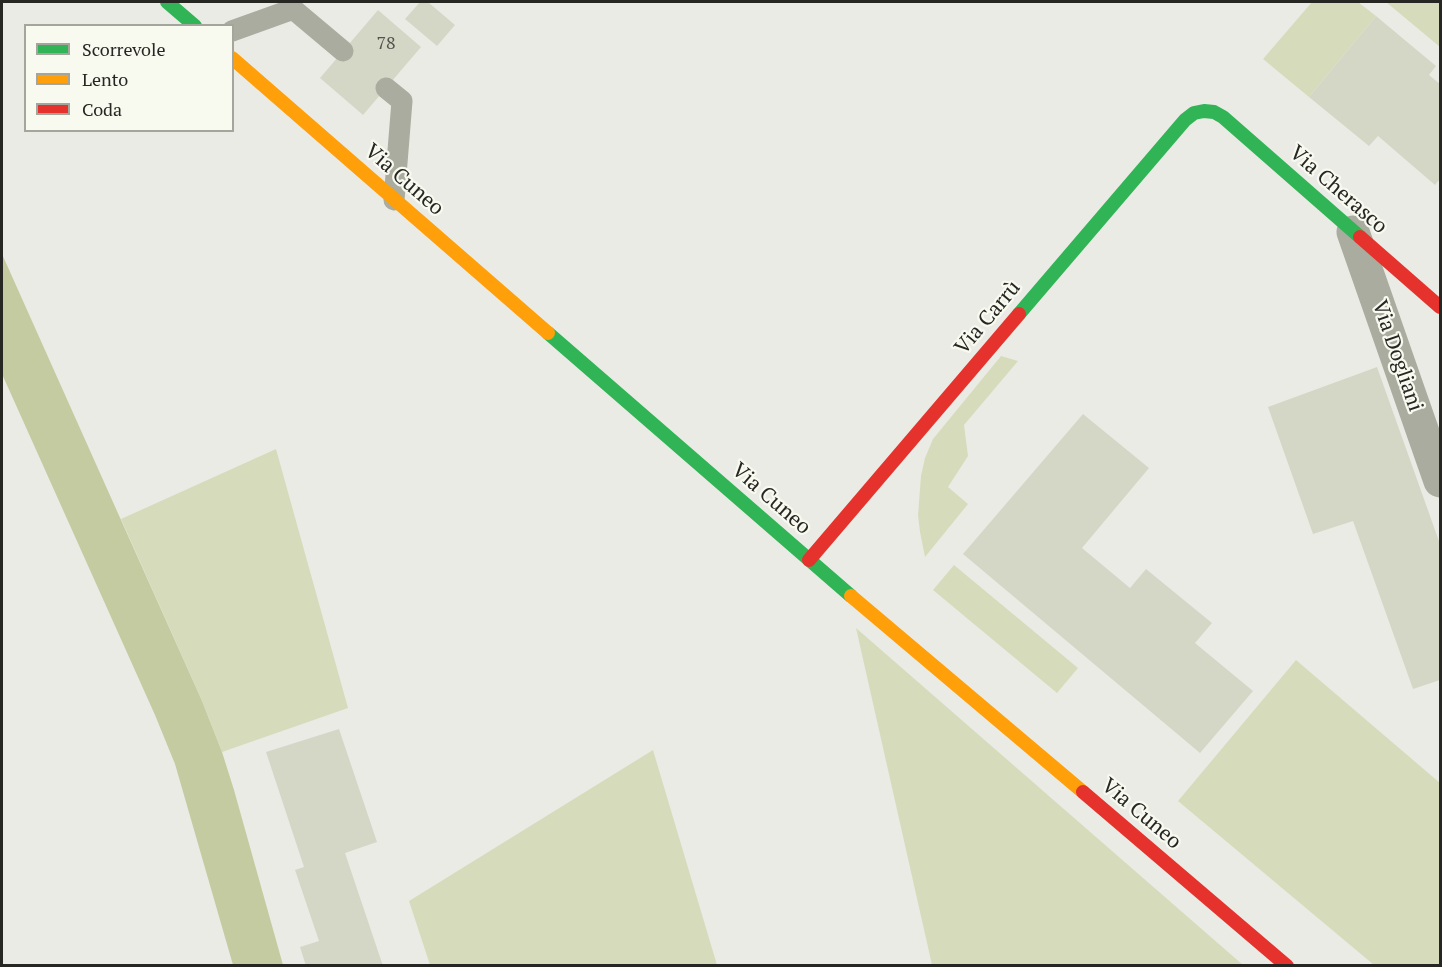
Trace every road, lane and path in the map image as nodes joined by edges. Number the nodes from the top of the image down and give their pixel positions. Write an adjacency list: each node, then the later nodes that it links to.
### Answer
1 (168, 2): 2 (main road)
2 (193, 24)
3 (234, 30): 4 (lane)
4 (343, 51)
5 (234, 60): 8 (main road, Via Cuneo)
6 (386, 88): 8 (lane)
7 (1204, 111): 9 (main road, Via Cherasco); 12 (main road, Via Carrù)
8 (394, 200): 12 (main road, Via Cuneo)
9 (1353, 232): 10 (main road, Via Cherasco); 11 (street, Via Dogliani)
10 (1440, 307)
11 (1440, 481)
12 (809, 560): 13 (main road, Via Cuneo)
13 (1287, 966)

